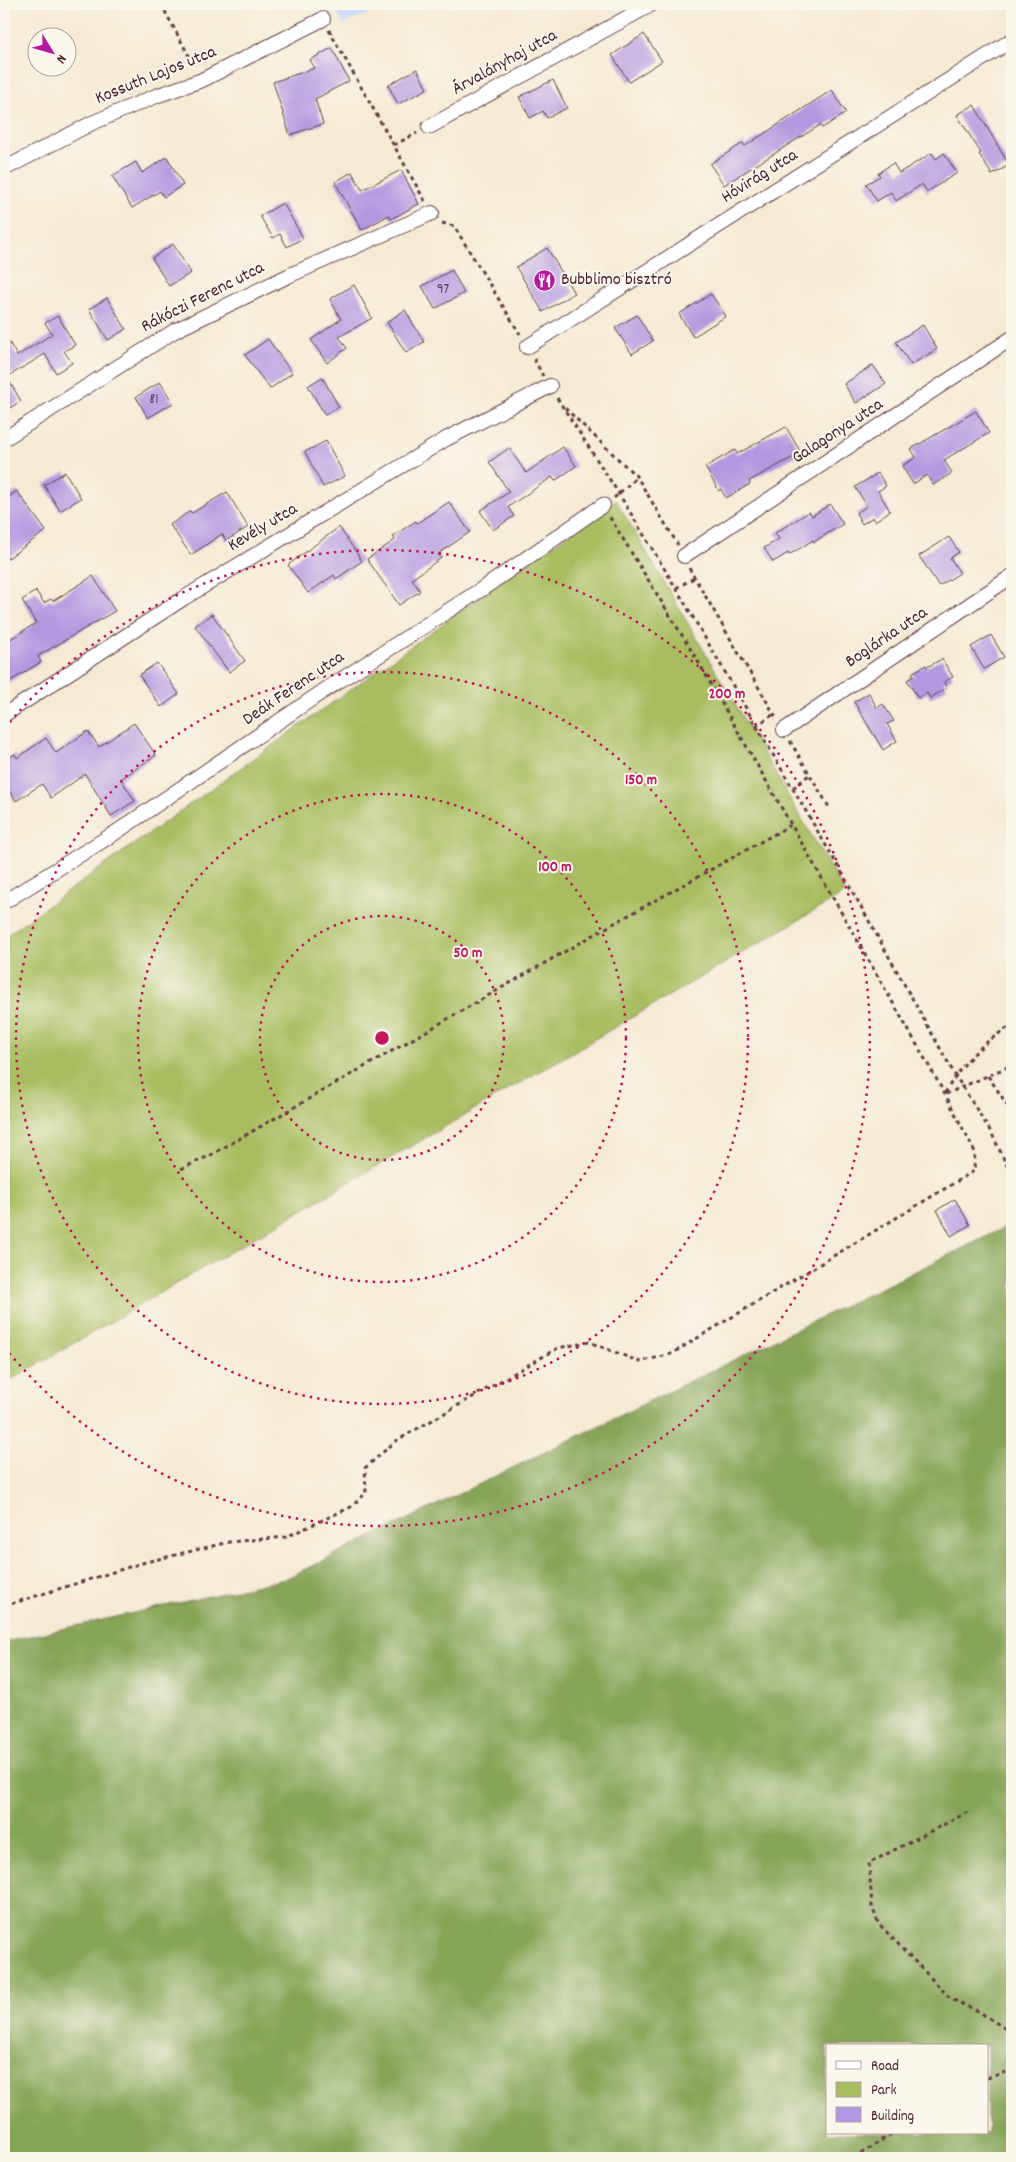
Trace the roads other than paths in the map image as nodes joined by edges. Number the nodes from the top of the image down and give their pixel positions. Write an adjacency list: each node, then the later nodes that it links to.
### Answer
1 (652, 4): 4 (street, Árvalányhaj utca)
2 (322, 19): 5 (street, Kossuth Lajos utca)
3 (1012, 40): 8 (street, Hóvirág utca)
4 (429, 127)
5 (4, 169)
6 (432, 213): 10 (street, Rákóczi Ferenc utca)
7 (1012, 338): 12 (street, Galagonya utca)
8 (527, 347)
9 (550, 386): 14 (street, Kevély utca)
10 (4, 439)
11 (603, 505): 16 (street, Deák Ferenc utca)
12 (684, 556)
13 (1012, 576): 15 (street, Boglárka utca)
14 (4, 715)
15 (784, 730)
16 (4, 902)

